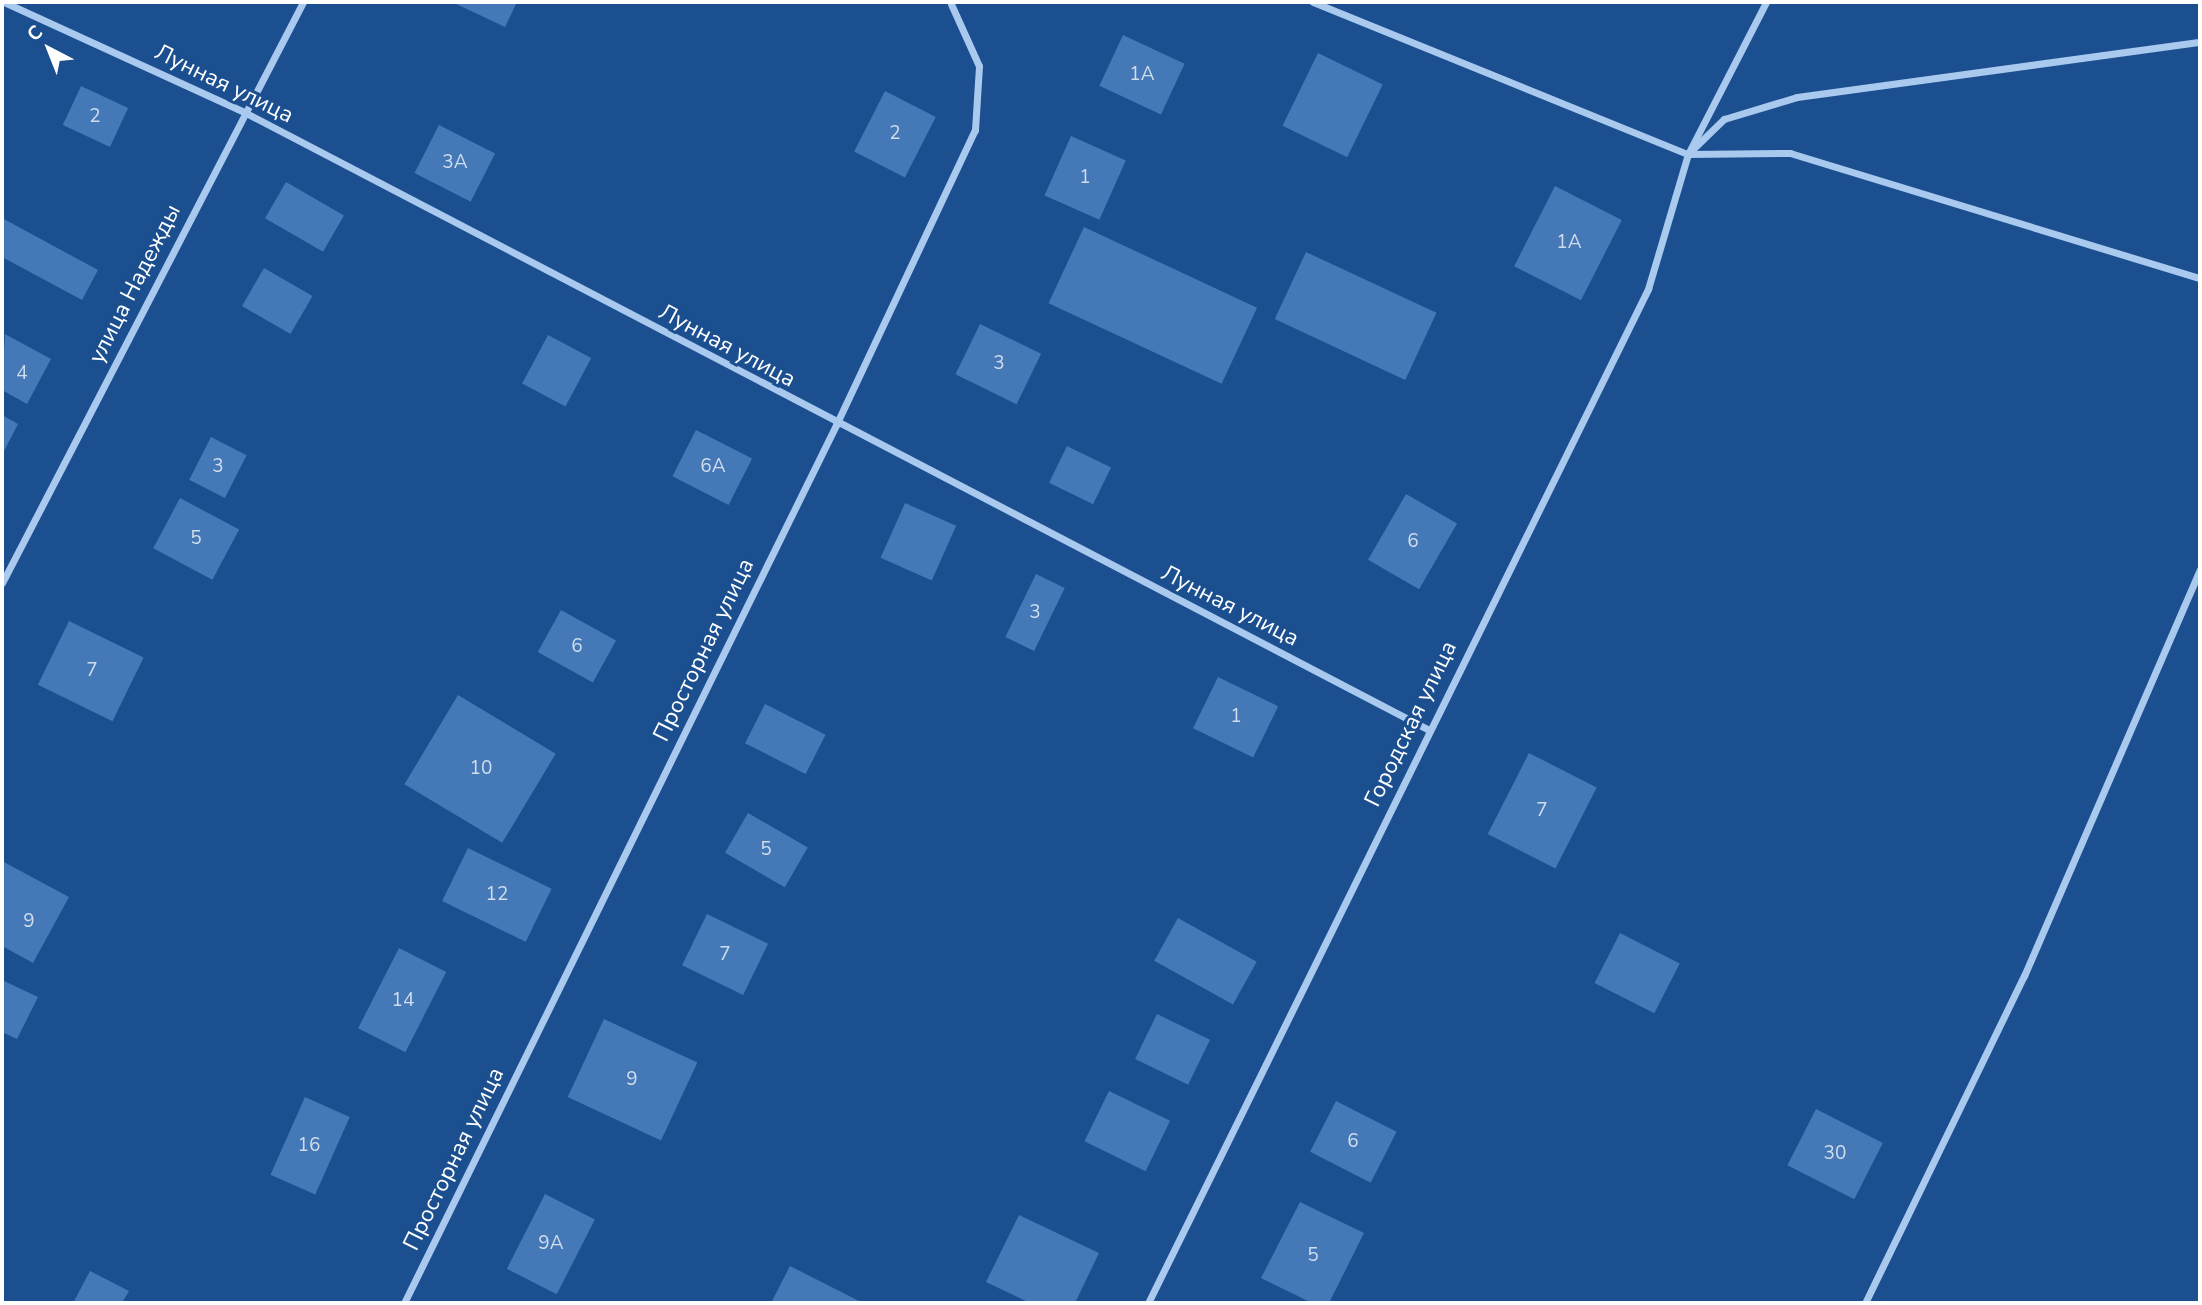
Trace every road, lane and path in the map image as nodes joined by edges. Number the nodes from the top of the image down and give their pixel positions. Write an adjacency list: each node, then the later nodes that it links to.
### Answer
1 (4, 2): 7 (street, Лунная улица)
2 (303, 2): 7 (street, улица Надежды)
3 (1313, 2): 8 (street)
4 (1766, 2): 8 (street, Городская улица)
5 (951, 3): 10 (street, Просторная улица)
6 (2200, 41): 8 (street)
7 (246, 113): 10 (street, Лунная улица); 12 (street, улица Надежды)
8 (1688, 154): 9 (street); 13 (street, Городская улица)
9 (2200, 278)
10 (836, 425): 13 (street, Лунная улица); 14 (street, Просторная улица)
11 (2200, 570): 16 (street)
12 (2, 583)
13 (1429, 730): 15 (street, Городская улица)
14 (404, 1303)
15 (1149, 1303)
16 (1865, 1303)

